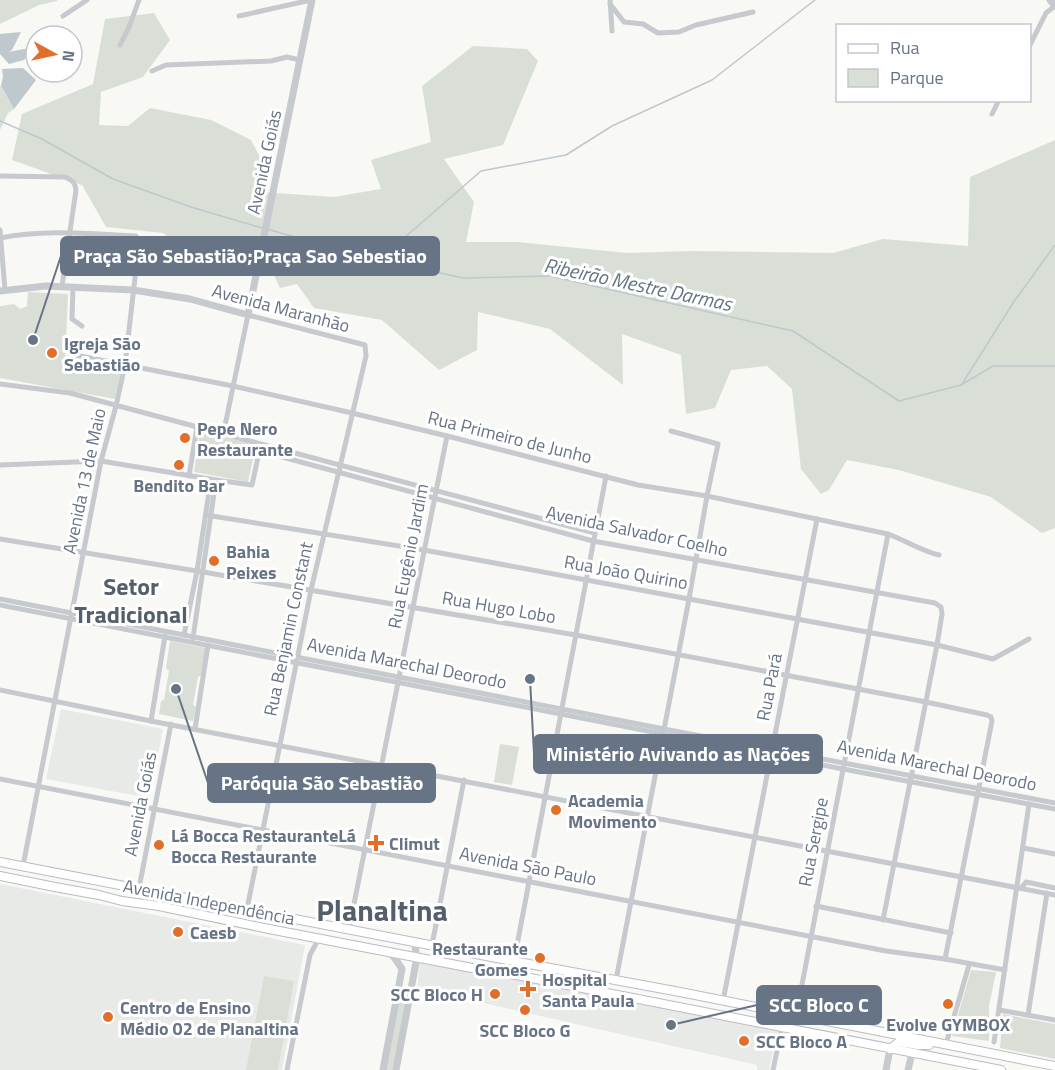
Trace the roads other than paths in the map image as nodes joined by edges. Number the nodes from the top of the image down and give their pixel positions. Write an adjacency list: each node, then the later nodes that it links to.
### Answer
1 (87, 0): 8 (street)
2 (139, 0): 12 (street)
3 (311, 0): 9 (street); 13 (street, Avenida Goiás)
4 (1050, 0): 6 (street)
5 (610, 2): 7 (street); 10 (street)
6 (1055, 6): 11 (street)
7 (753, 12)
8 (63, 16)
9 (239, 16)
10 (612, 31)
11 (1031, 41)
12 (120, 45)
13 (300, 60): 14 (street); 25 (street, Avenida Goiás)
14 (152, 71)
15 (998, 102): 16 (street)
16 (992, 114)
17 (0, 176): 19 (street)
18 (0, 230): 20 (street)
19 (70, 233): 20 (street); 21 (street); 23 (street, Avenida 13 de Maio)
20 (0, 238): 24 (street)
21 (62, 286): 22 (street, Avenida Maranhão); 24 (street, Avenida Maranhão)
22 (73, 287): 23 (street, Avenida Maranhão); 26 (street)
23 (133, 290): 25 (street, Avenida Maranhão); 29 (street, Avenida 13 de Maio)
24 (2, 291)
25 (248, 315): 28 (street, Avenida Maranhão); 31 (street, Avenida Goiás)
26 (82, 326)
27 (70, 354): 29 (street, Rua Primeiro de Junho)
28 (366, 356): 33 (street, Rua Benjamin Constant)
29 (125, 365): 31 (street, Rua Primeiro de Junho); 32 (street, Avenida 13 de Maio)
30 (0, 384): 32 (street, Avenida Salvador Coelho)
31 (233, 387): 33 (street, Rua Primeiro de Junho); 36 (street, Avenida Goiás)
32 (116, 406): 34 (street, Avenida Salvador Coelho); 40 (street, Avenida 13 de Maio)
33 (352, 413): 37 (street, Rua Primeiro de Junho); 42 (street, Rua Benjamin Constant)
34 (197, 427): 36 (street, Avenida Salvador Coelho); 43 (street)
35 (670, 431): 47 (street)
36 (223, 435): 38 (street, Avenida Salvador Coelho)
37 (447, 436): 44 (street, Rua Primeiro de Junho); 46 (street, Rua Eugênio Jardim)
38 (261, 443): 39 (street); 42 (street, Avenida Salvador Coelho)
39 (260, 452): 42 (street, Avenida Salvador Coelho); 45 (street)
40 (101, 461): 41 (street); 43 (street); 56 (street, Avenida 13 de Maio)
41 (0, 465)
42 (338, 469): 46 (street, Avenida Salvador Coelho); 51 (street, Rua Benjamin Constant)
43 (189, 476): 45 (street)
44 (606, 476): 47 (street, Rua Primeiro de Junho); 50 (street)
45 (213, 480): 48 (street)
46 (435, 495): 50 (street, Avenida Salvador Coelho); 54 (street, Avenida Salvador Coelho); 55 (street, Rua Eugênio Jardim)
47 (707, 496): 49 (street, Rua Primeiro de Junho); 58 (street)
48 (208, 515): 51 (street, Rua João Quirino); 59 (street)
49 (817, 519): 52 (street, Rua Primeiro de Junho); 61 (street, Rua Pará)
50 (595, 533): 54 (street)
51 (324, 534): 55 (street, Rua João Quirino); 62 (street, Rua Benjamin Constant)
52 (888, 534): 57 (street, Rua Primeiro de Junho); 63 (street, Rua Sergipe)
53 (0, 539): 56 (street, Rua Hugo Lobo)
54 (593, 541): 58 (street, Avenida Salvador Coelho); 60 (street)
55 (423, 550): 60 (street, Rua João Quirino); 67 (street, Rua Eugênio Jardim)
56 (84, 553): 59 (street, Rua Hugo Lobo); 68 (street, Avenida 13 de Maio)
57 (939, 555)
58 (696, 559): 61 (street, Avenida Salvador Coelho); 65 (street)
59 (200, 571): 62 (street, Rua Hugo Lobo); 72 (street); 75 (street)
60 (586, 580): 65 (street, Rua João Quirino); 73 (street)
61 (805, 580): 63 (street, Avenida Salvador Coelho); 69 (street, Rua Pará)
62 (311, 590): 67 (street, Rua Hugo Lobo); 79 (street, Rua Benjamin Constant)
63 (877, 593): 70 (street, Rua Sergipe); 77 (street, Avenida Salvador Coelho)
64 (0, 599): 68 (street, Avenida Marechal Deorodo)
65 (689, 599): 69 (street, Rua João Quirino); 78 (street)
66 (0, 605): 68 (street, Avenida Marechal Deorodo)
67 (413, 607): 73 (street, Rua Hugo Lobo); 81 (street, Rua Eugênio Jardim)
68 (72, 616): 71 (street, Avenida Marechal Deorodo); 84 (street, Avenida 13 de Maio)
69 (797, 619): 70 (street, Rua João Quirino); 80 (street, Rua Pará)
70 (869, 632): 77 (street, Rua João Quirino); 82 (street, Rua Sergipe)
71 (165, 634): 72 (street, Avenida Marechal Deorodo); 75 (street, Avenida Marechal Deorodo); 87 (street)
72 (184, 635): 75 (street, Avenida Marechal Deorodo)
73 (576, 635): 78 (street, Rua Hugo Lobo); 86 (street)
74 (1029, 639): 77 (street, Rua João Quirino)
75 (192, 640): 76 (street, Avenida Marechal Deorodo)
76 (209, 643): 79 (street, Avenida Marechal Deorodo); 89 (street)
77 (937, 645): 85 (street)
78 (678, 654): 80 (street, Rua Hugo Lobo); 90 (street)
79 (296, 660): 81 (street, Avenida Marechal Deorodo); 91 (street, Rua Benjamin Constant)
80 (786, 676): 82 (street, Rua Hugo Lobo); 92 (street, Rua Pará)
81 (399, 680): 86 (street, Avenida Marechal Deorodo); 93 (street, Rua Eugênio Jardim)
82 (858, 689): 85 (street, Rua Hugo Lobo); 94 (street, Rua Sergipe)
83 (0, 690): 84 (street)
84 (56, 702): 87 (street); 98 (street, Avenida 13 de Maio)
85 (926, 702): 95 (street); 99 (street, Rua Hugo Lobo)
86 (562, 712): 90 (street, Avenida Marechal Deorodo); 100 (street)
87 (151, 721): 88 (street)
88 (171, 724): 89 (street); 103 (street, Avenida Goiás)
89 (195, 729): 91 (street)
90 (663, 732): 92 (street, Avenida Marechal Deorodo); 105 (street)
91 (279, 745): 93 (street); 106 (street, Rua Benjamin Constant)
92 (771, 753): 94 (street, Avenida Marechal Deorodo); 107 (street, Rua Pará)
93 (382, 765): 97 (street); 109 (street, Rua Eugênio Jardim)
94 (844, 766): 95 (street, Avenida Marechal Deorodo); 110 (street, Rua Sergipe)
95 (911, 778): 99 (street, Avenida Marechal Deorodo); 113 (street)
96 (0, 779): 98 (street, Avenida São Paulo)
97 (464, 780): 100 (street); 114 (street)
98 (39, 786): 103 (street, Avenida São Paulo); 115 (street, Avenida 13 de Maio)
99 (978, 791): 101 (street, Avenida Marechal Deorodo); 102 (street, Avenida Marechal Deorodo); 117 (street)
100 (546, 796): 105 (street); 119 (street)
101 (1055, 803)
102 (1029, 804): 104 (street, Avenida Marechal Deorodo); 108 (street)
103 (155, 809): 106 (street, Avenida São Paulo); 122 (street, Avenida Goiás)
104 (1055, 809)
105 (647, 816): 107 (street); 129 (street)
106 (262, 830): 109 (street, Avenida São Paulo); 131 (street, Rua Benjamin Constant)
107 (755, 837): 110 (street); 135 (street, Rua Pará)
108 (1023, 848): 111 (street); 123 (street)
109 (366, 850): 114 (street, Avenida São Paulo); 136 (street, Rua Eugênio Jardim)
110 (827, 851): 113 (street); 130 (street, Rua Sergipe)
111 (1055, 854)
112 (0, 861): 115 (main road, Avenida Independência)
113 (894, 863): 117 (street); 134 (street)
114 (448, 865): 119 (street, Avenida São Paulo); 143 (street)
115 (23, 866): 118 (main road, Avenida Independência)
116 (0, 876): 125 (main road, Avenida Independência)
117 (962, 876): 123 (street); 138 (street)
118 (87, 878): 120 (main road, Avenida Independência); 125 (main road)
119 (529, 881): 129 (street, Avenida São Paulo); 149 (street)
120 (105, 882): 122 (main road, Avenida Independência); 127 (main road)
121 (1034, 887): 123 (street); 124 (street); 126 (street)
122 (139, 888): 131 (main road, Avenida Independência)
123 (1019, 888): 152 (street)
124 (1055, 888)
125 (85, 892): 127 (main road, Avenida Independência)
126 (1047, 893): 128 (street); 162 (street)
127 (99, 895): 137 (main road, Avenida Independência)
128 (1055, 895)
129 (631, 901): 135 (street, Avenida São Paulo); 153 (street)
130 (816, 906): 134 (street); 140 (street, Rua Sergipe)
131 (247, 909): 132 (main road, Avenida Independência)
132 (292, 918): 133 (main road, Avenida Independência); 137 (main road)
133 (303, 920): 136 (main road, Avenida Independência); 139 (main road)
134 (883, 920): 138 (street)
135 (738, 922): 140 (street, Avenida São Paulo); 158 (street, Rua Pará)
136 (350, 929): 142 (main road, Avenida Independência)
137 (286, 933): 139 (main road, Avenida Independência)
138 (951, 933): 148 (street)
139 (297, 934): 141 (main road, Avenida Independência)
140 (811, 936): 148 (street, Avenida São Paulo); 163 (street, Rua Sergipe)
141 (320, 938): 144 (main road, Avenida Independência); 177 (street)
142 (414, 942): 143 (main road, Avenida Independência); 146 (street)
143 (432, 945): 145 (main road, Avenida Independência)
144 (388, 952): 146 (main road, Avenida Independência); 154 (street)
145 (488, 956): 147 (main road, Avenida Independência); 151 (main road)
146 (417, 957): 151 (main road, Avenida Independência); 156 (street)
147 (502, 959): 149 (main road, Avenida Independência); 151 (main road)
148 (945, 959): 150 (street, Avenida São Paulo)
149 (514, 961): 153 (main road, Avenida Independência)
150 (969, 964): 152 (street, Avenida São Paulo); 171 (street)
151 (490, 970): 159 (main road, Avenida Independência)
152 (1005, 970): 161 (street)
153 (616, 980): 155 (main road, Avenida Independência)
154 (398, 989): 156 (street); 178 (street)
155 (666, 989): 157 (main road, Avenida Independência); 159 (main road)
156 (410, 991): 179 (street)
157 (680, 992): 158 (main road, Avenida Independência); 160 (main road)
158 (723, 1001): 163 (main road, Avenida Independência)
159 (664, 1004): 160 (main road, Avenida Independência)
160 (677, 1006): 167 (main road, Avenida Independência)
161 (999, 1010): 162 (street); 170 (street)
162 (1028, 1015): 164 (street)
163 (796, 1016): 165 (main road, Avenida Independência)
164 (1055, 1020)
165 (832, 1023): 166 (main road, Avenida Independência); 168 (main road)
166 (843, 1025): 169 (main road); 171 (main road, Avenida Independência)
167 (782, 1028): 168 (main road, Avenida Independência); 180 (street)
168 (828, 1036): 169 (main road, Avenida Independência)
169 (840, 1038): 172 (main road, Avenida Independência)
170 (994, 1042)
171 (944, 1044): 172 (main road); 173 (main road, Avenida Independência)
172 (890, 1049): 174 (main road, Avenida Independência); 181 (street)
173 (986, 1052): 175 (main road, Avenida Independência); 176 (main road)
174 (912, 1053): 176 (main road, Avenida Independência); 182 (street)
175 (1055, 1066)
176 (984, 1067): 183 (main road, Avenida Independência)
177 (288, 1070)
178 (383, 1070)
179 (396, 1070)
180 (773, 1070)
181 (886, 1070)
182 (908, 1070)
183 (1001, 1070)

